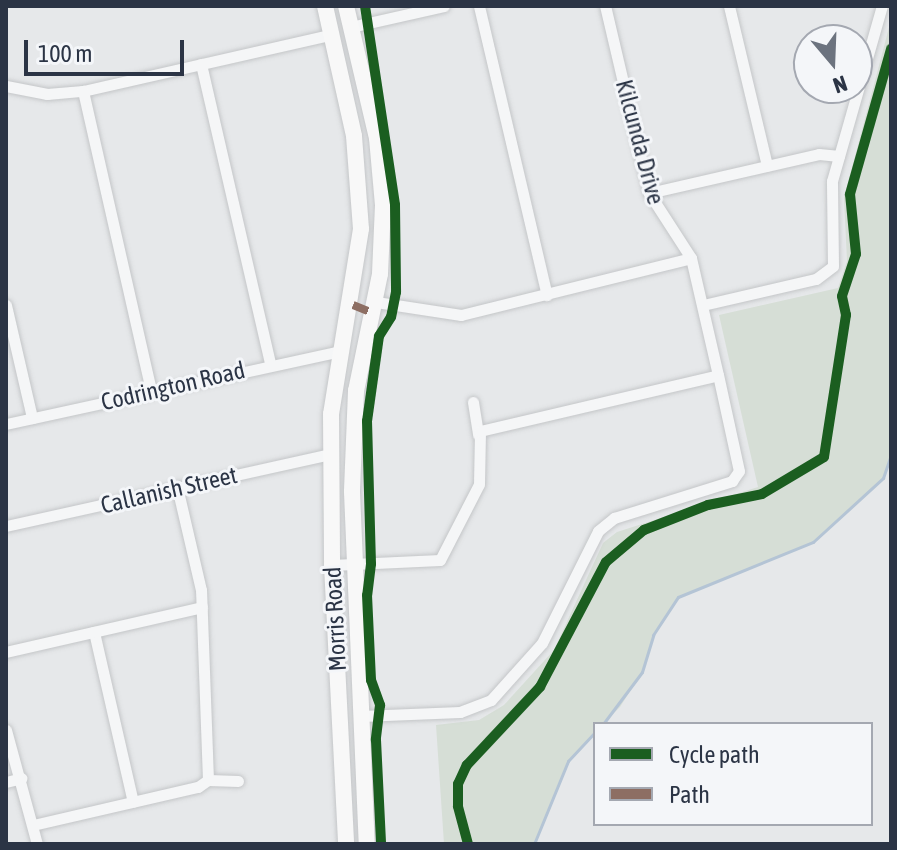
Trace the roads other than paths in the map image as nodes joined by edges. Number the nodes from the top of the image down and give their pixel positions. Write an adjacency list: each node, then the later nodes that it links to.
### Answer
1 (325, 6): 9 (street, Morris Road)
2 (346, 6): 8 (street, Morris Road)
3 (444, 6): 8 (street)
4 (479, 6): 17 (street)
5 (605, 6): 15 (street, Kilcunda Drive)
6 (729, 6): 14 (street)
7 (882, 6): 13 (street)
8 (351, 27): 18 (street, Morris Road)
9 (329, 35): 10 (street); 21 (street, Morris Road)
10 (201, 64): 12 (street); 22 (street)
11 (6, 86): 12 (street)
12 (83, 91): 24 (street)
13 (839, 156): 14 (street); 20 (street)
14 (767, 166): 15 (street)
15 (649, 193): 16 (street, Kilcunda Drive)
16 (691, 258): 17 (street); 20 (street, Kilcunda Drive)
17 (547, 295): 18 (street)
18 (376, 302): 25 (street, Morris Road)
19 (6, 305): 28 (street)
20 (704, 311): 23 (street, Kilcunda Drive)
21 (341, 351): 22 (street, Codrington Road); 26 (street, Morris Road)
22 (270, 364): 24 (street, Codrington Road)
23 (718, 375): 30 (street); 39 (street)
24 (151, 391): 28 (street, Codrington Road)
25 (356, 391): 26 (street); 35 (street, Morris Road)
26 (333, 394): 31 (street, Morris Road)
27 (473, 402): 30 (street)
28 (32, 418): 29 (street, Codrington Road)
29 (6, 424)
30 (478, 435): 35 (street)
31 (332, 454): 32 (street, Callanish Street); 34 (street, Morris Road)
32 (177, 487): 33 (street, Callanish Street); 36 (street)
33 (6, 526)
34 (332, 565): 35 (street); 48 (street, Morris Road)
35 (352, 565): 39 (street, Morris Road)
36 (202, 607): 37 (street); 42 (street)
37 (94, 632): 38 (street); 45 (street)
38 (6, 652)
39 (361, 716): 49 (street, Morris Road)
40 (6, 730): 41 (street)
41 (22, 778): 44 (street); 46 (street)
42 (208, 780): 43 (street); 45 (street)
43 (238, 781)
44 (6, 782)
45 (133, 802): 46 (street)
46 (33, 825): 47 (street)
47 (37, 844)
48 (346, 844)
49 (367, 844)

